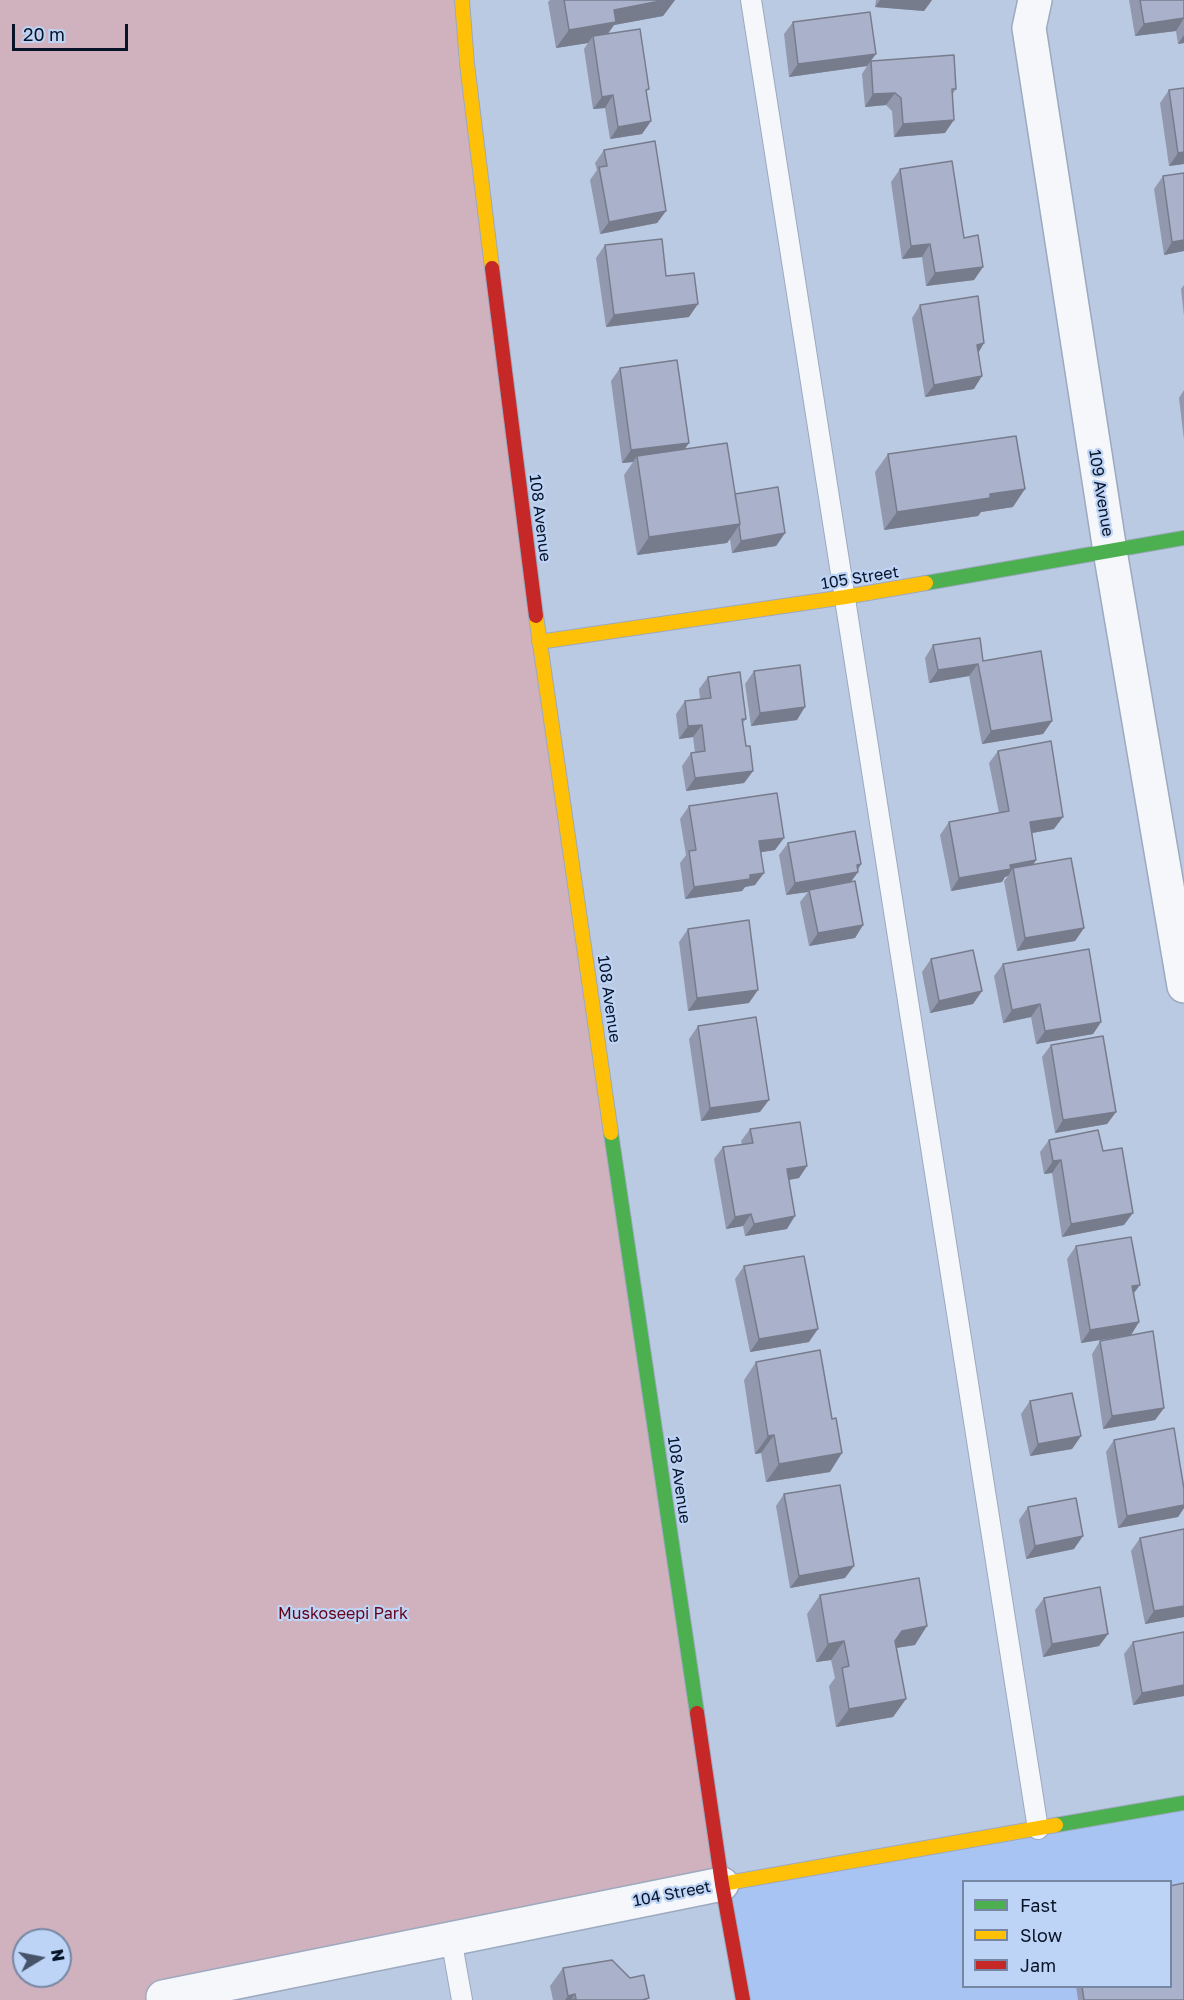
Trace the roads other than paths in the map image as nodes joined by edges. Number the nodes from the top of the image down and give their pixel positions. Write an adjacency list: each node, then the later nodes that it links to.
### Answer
1 (462, 0): 7 (street, 108 Avenue)
2 (751, 0): 6 (lane)
3 (1035, 0): 5 (street, 109 Avenue)
4 (1184, 538): 5 (street, 105 Street)
5 (1110, 551): 6 (street, 105 Street); 8 (street, 109 Avenue)
6 (845, 597): 7 (street, 105 Street); 10 (lane)
7 (539, 642): 11 (street, 108 Avenue)
8 (1184, 986)
9 (1184, 1803): 10 (street, 104 Street)
10 (1038, 1829): 11 (street, 104 Street)
11 (722, 1884): 12 (street, 104 Street); 15 (street, 108 Avenue)
12 (451, 1938): 13 (street, 104 Street); 14 (lane)
13 (163, 1999)
14 (462, 2000)
15 (743, 2000)

